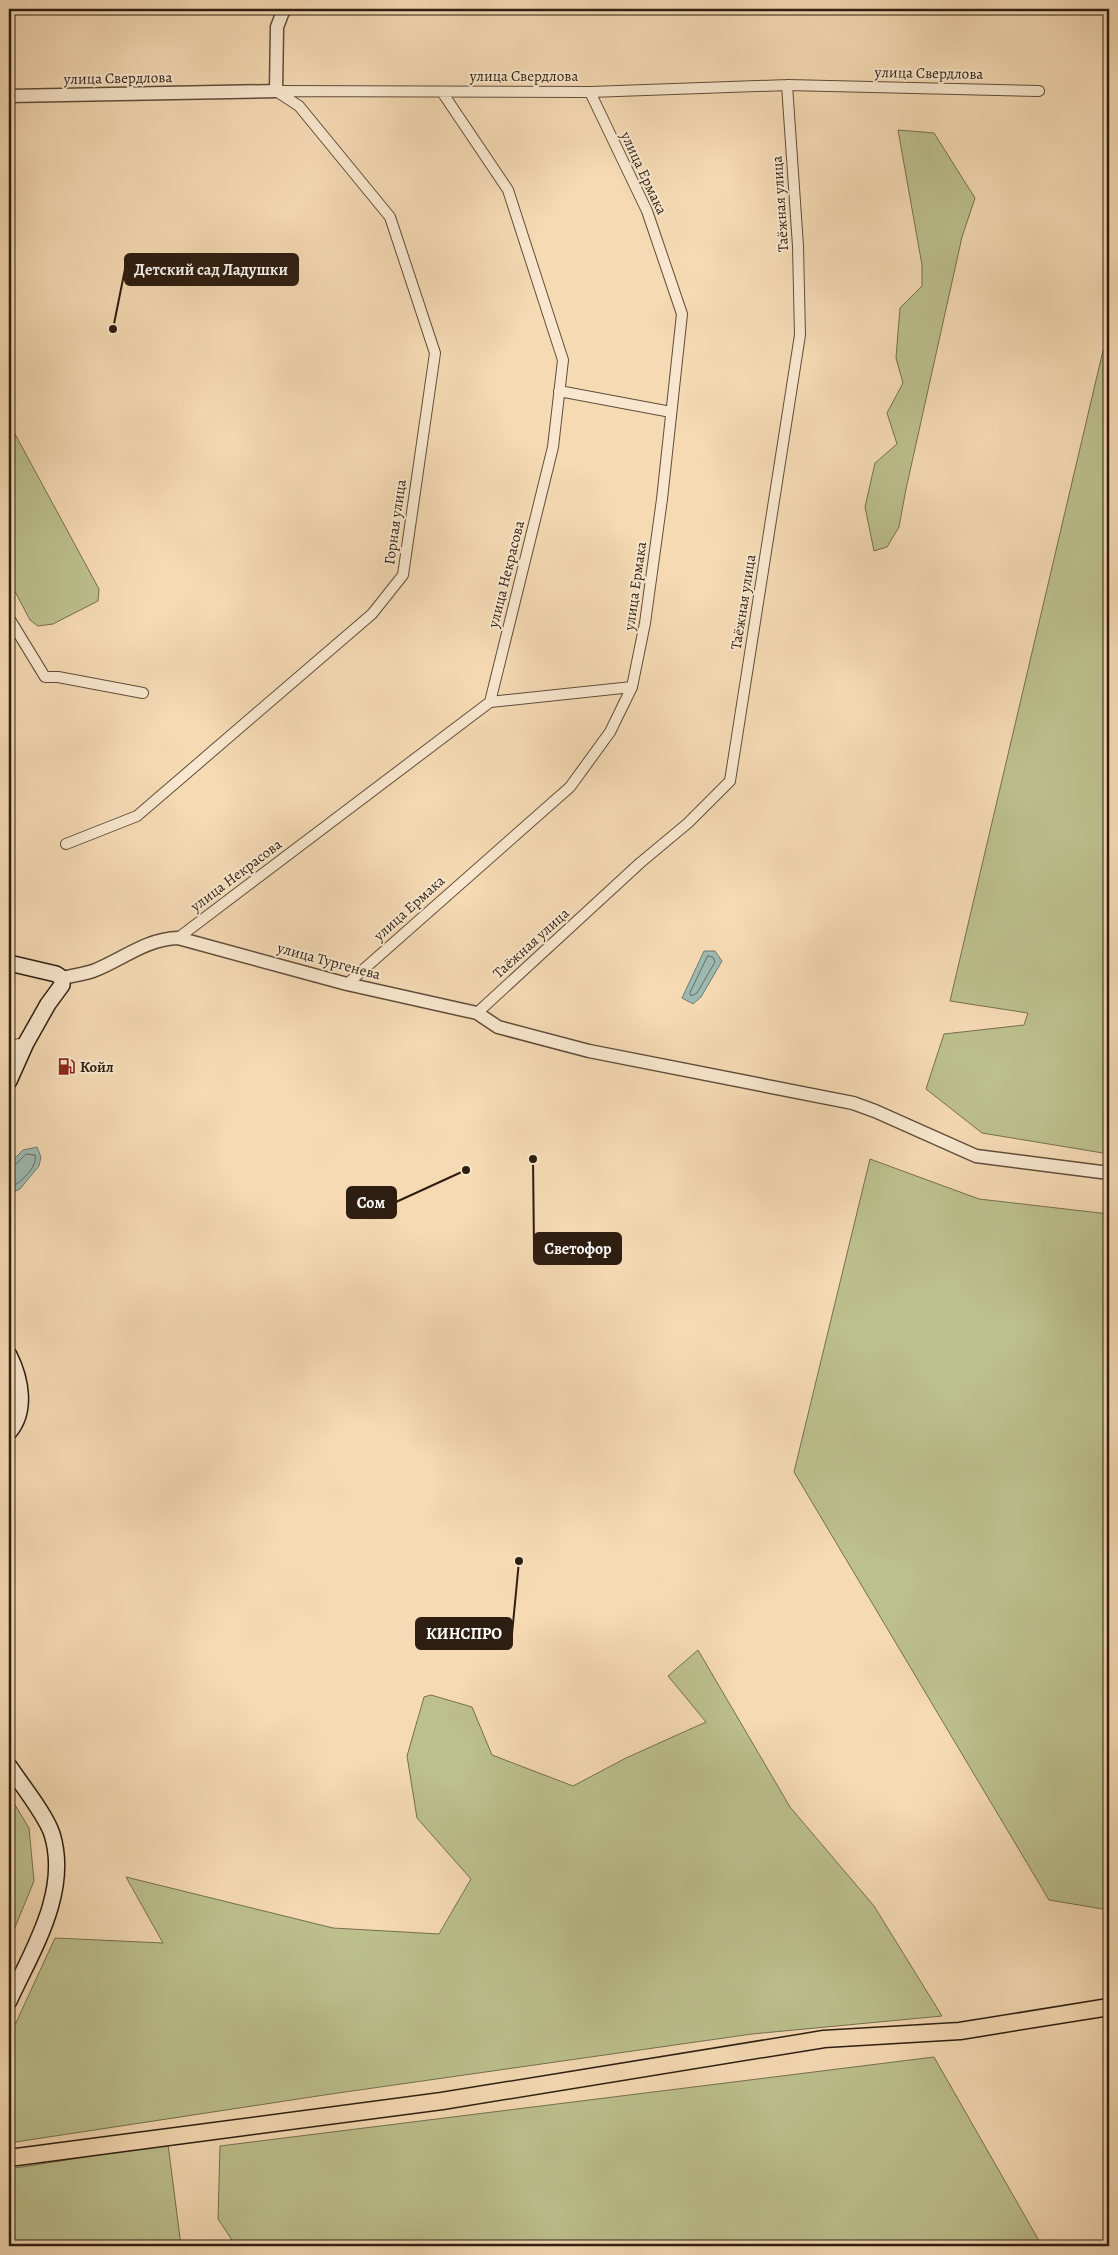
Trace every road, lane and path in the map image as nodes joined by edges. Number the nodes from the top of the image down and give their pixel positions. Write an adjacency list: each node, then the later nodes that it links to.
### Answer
1 (284, 9): 3 (street)
2 (788, 86): 4 (street, улица Свердлова); 6 (street, улица Свердлова); 19 (street, Таёжная улица)
3 (276, 91): 5 (street, улица Свердлова); 7 (street, улица Свердлова); 14 (street, Горная улица)
4 (1038, 91)
5 (442, 92): 6 (street, улица Свердлова); 8 (street, улица Некрасова)
6 (590, 92): 9 (street, улица Ермака)
7 (9, 96)
8 (559, 391): 9 (street); 13 (street, улица Некрасова)
9 (671, 412): 11 (street, улица Ермака)
10 (9, 618): 12 (street)
11 (632, 687): 13 (street); 18 (street, улица Ермака)
12 (143, 693)
13 (490, 702): 15 (street, улица Некрасова)
14 (66, 844)
15 (178, 938): 17 (street, улица Тургенева); 18 (street, улица Тургенева)
16 (9, 963): 17 (main road)
17 (62, 978): 20 (main road)
18 (347, 984): 19 (street, улица Тургенева)
19 (477, 1013): 23 (street, улица Тургенева)
20 (26, 1044): 21 (street); 22 (main road)
21 (9, 1046)
22 (9, 1081)
23 (1109, 1173)
24 (9, 1355): 25 (main road)
25 (9, 1432)
26 (9, 1766): 27 (main road)
27 (9, 2001)
28 (1109, 2007): 29 (main road)
29 (9, 2158)

